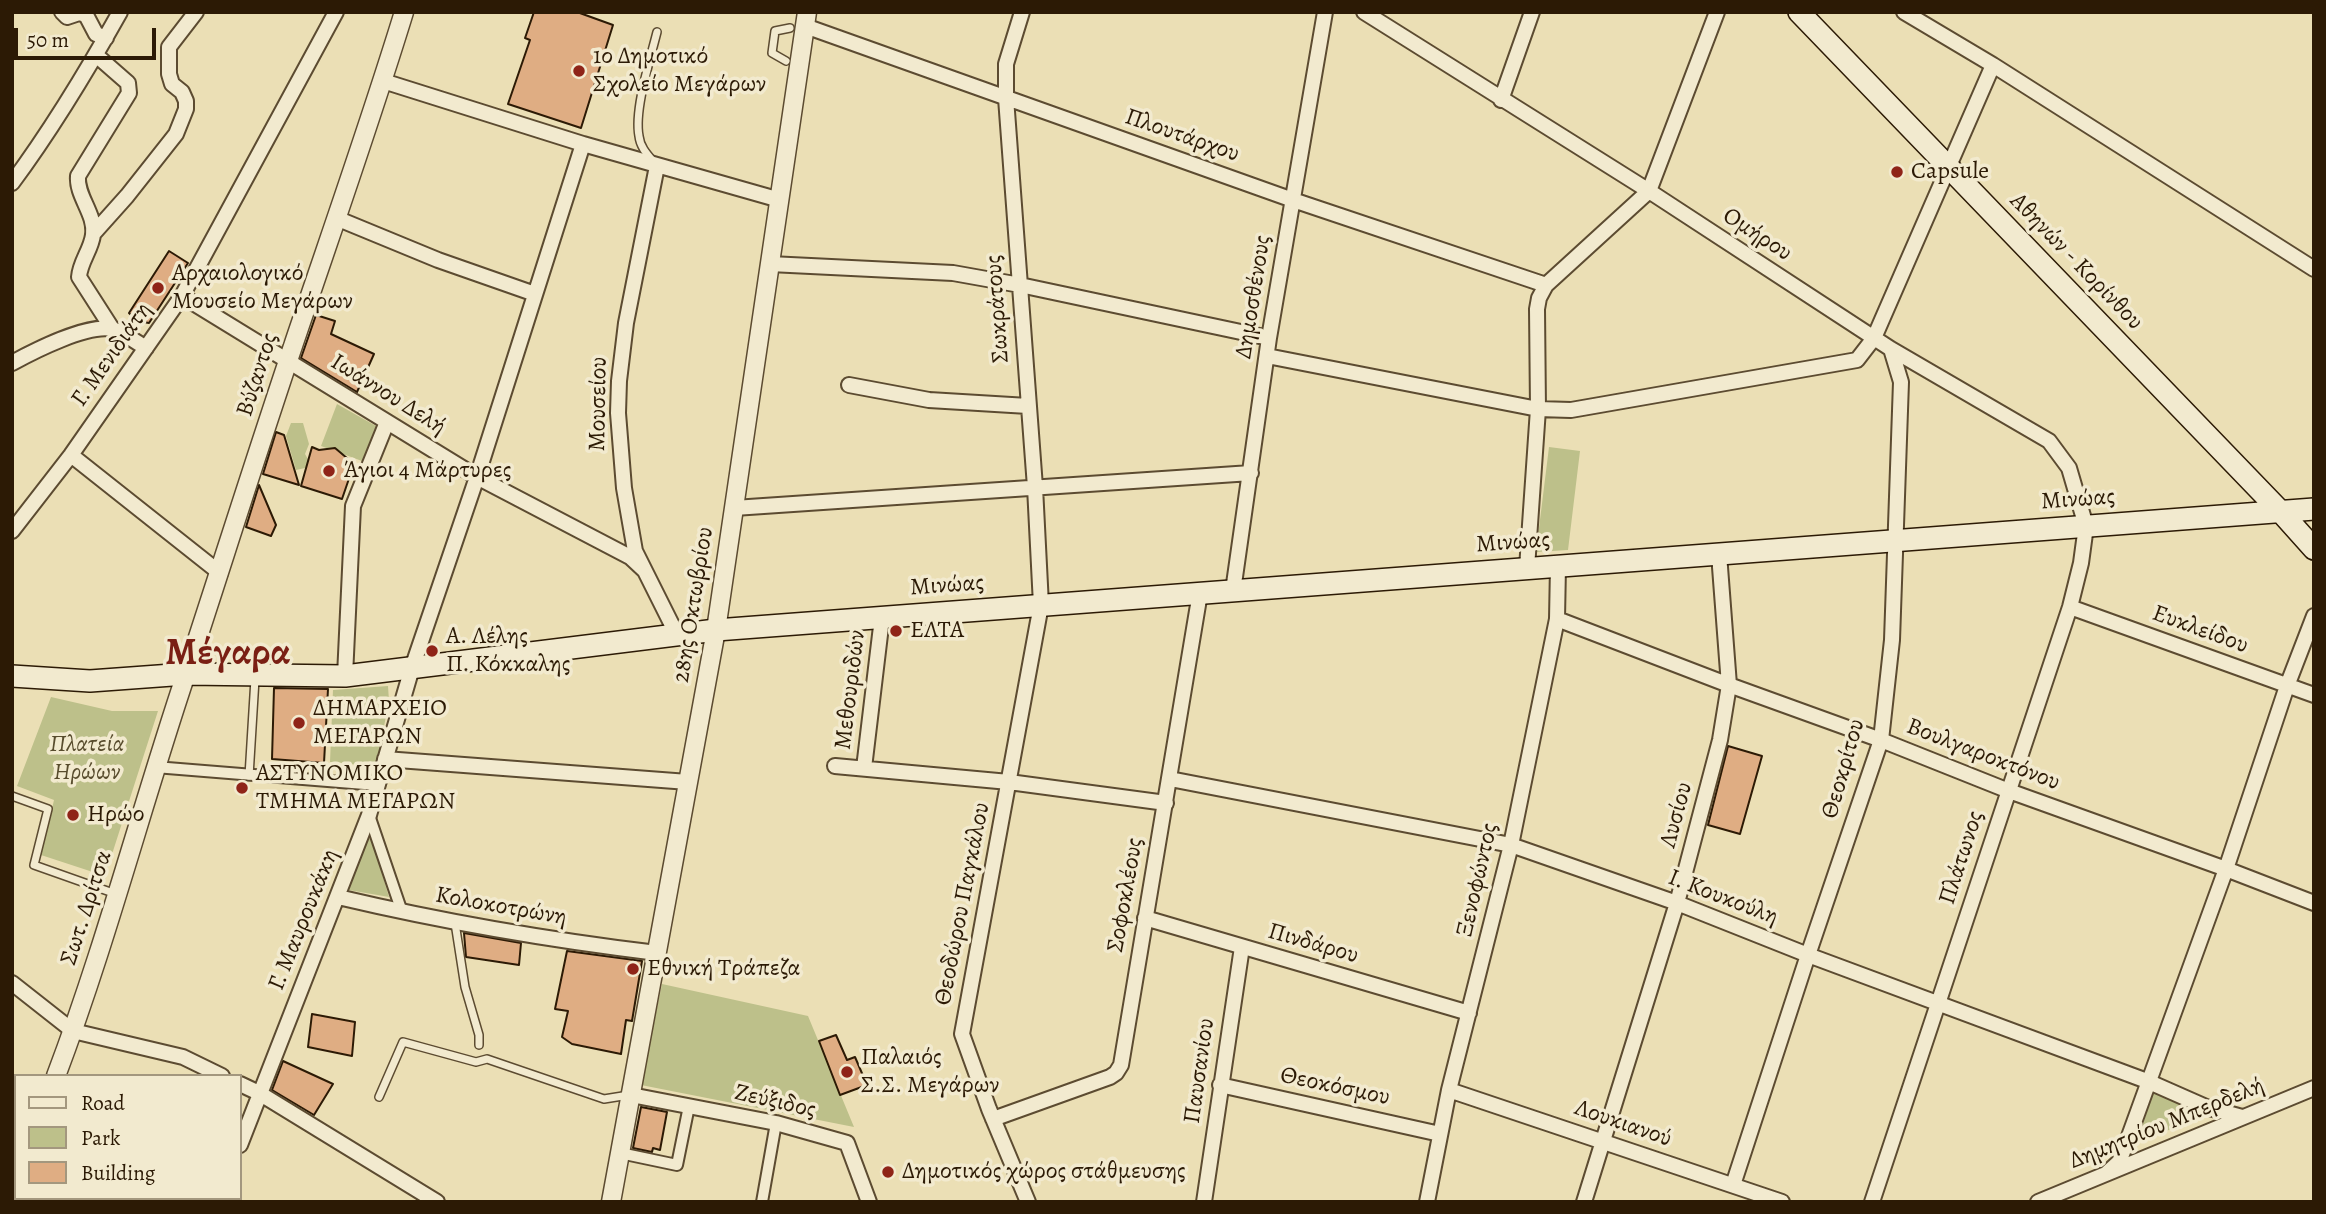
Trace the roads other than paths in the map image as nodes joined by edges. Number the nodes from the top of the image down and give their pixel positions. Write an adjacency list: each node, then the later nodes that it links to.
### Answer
1 (62, 12): 15 (street)
2 (120, 12): 15 (street)
3 (196, 12): 30 (street)
4 (336, 12): 36 (street, Γ. Μενιδιάτη)
5 (404, 12): 19 (street, Βύζαντος)
6 (1022, 12): 20 (street, Σωκράτους)
7 (1325, 12): 28 (street, Δημοσθένους)
8 (1364, 12): 21 (street, Ομήρου)
9 (1532, 12): 21 (street)
10 (1717, 12): 26 (street)
11 (1799, 12): 24 (main road, Αθηνών - Κορίνθου)
12 (1904, 12): 18 (street)
13 (800, 22): 17 (street, 28ης Οκτωβρίου); 17 (lane); 20 (street, Πλουτάρχου)
14 (657, 32): 23 (lane)
15 (106, 38): 16 (street)
16 (96, 55): 25 (street); 30 (street)
17 (792, 64): 27 (street, 28ης Οκτωβρίου)
18 (1993, 65): 24 (street); 32 (street)
19 (383, 81): 22 (street); 29 (street, Βύζαντος)
20 (1006, 98): 28 (street, Πλουτάρχου); 33 (street, Σωκράτους)
21 (1501, 100): 26 (street, Ομήρου)
22 (583, 144): 23 (street); 35 (street, Γ. Μαυρουκάκη)
23 (657, 166): 27 (street); 63 (street, Μουσείου)
24 (1948, 167): 39 (street); 55 (main road, Αθηνών - Κορίνθου)
25 (12, 183)
26 (1650, 191): 34 (street); 39 (street, Ομήρου)
27 (779, 200): 31 (street, 28ης Οκτωβρίου)
28 (1293, 200): 34 (street, Πλουτάρχου); 38 (street, Δημοσθένους)
29 (336, 218): 35 (street); 43 (street, Βύζαντος)
30 (93, 234): 37 (street)
31 (770, 264): 33 (street); 53 (street, 28ης Οκτωβρίου)
32 (2314, 270)
33 (1020, 285): 38 (street); 46 (street, Σωκράτους)
34 (1546, 285): 47 (street)
35 (535, 294): 51 (street, Γ. Μαυρουκάκη)
36 (181, 296): 40 (street, Γ. Μενιδιάτη); 43 (street, Ιωάννου Δελή)
37 (113, 330): 40 (street); 44 (street)
38 (1269, 338): 42 (street, Δημοσθένους)
39 (1874, 338): 41 (street, Ομήρου); 47 (street)
40 (146, 348): 49 (street, Γ. Μενιδιάτη)
41 (1891, 349): 56 (street, Ομήρου); 58 (street, Θεοκρίτου)
42 (1268, 356): 47 (street); 50 (street, Δημοσθένους)
43 (288, 360): 48 (street, Ιωάννου Δελή); 64 (street, Βύζαντος)
44 (12, 363)
45 (849, 385): 46 (street)
46 (1028, 406): 52 (street, Σωκράτους)
47 (1538, 409): 62 (street)
48 (387, 422): 51 (street, Ιωάννου Δελή); 78 (street)
49 (71, 455): 57 (street, Γ. Μενιδιάτη); 64 (street)
50 (1251, 473): 52 (street); 65 (street, Δημοσθένους)
51 (477, 477): 63 (street, Ιωάννου Δελή); 74 (street, Γ. Μαυρουκάκη)
52 (1035, 487): 53 (street); 67 (street, Σωκράτους)
53 (734, 508): 72 (street, 28ης Οκτωβρίου)
54 (2314, 509): 55 (main road, Μινώας)
55 (2280, 511): 56 (main road, Μινώας); 59 (main road, Αθηνών - Κορίνθου)
56 (2086, 526): 58 (main road, Μινώας); 68 (street, Πλάτωνος)
57 (13, 529)
58 (1895, 540): 60 (main road, Μινώας); 82 (street, Θεοκρίτου)
59 (2314, 549)
60 (1719, 554): 61 (main road, Μινώας); 79 (street, Λυσίου)
61 (1558, 566): 62 (main road, Μινώας); 71 (street, Ξενοφώντος)
62 (1527, 568): 65 (main road, Μινώας)
63 (645, 571): 73 (street, Μουσείου)
64 (220, 573): 75 (street, Βύζαντος)
65 (1233, 591): 66 (main road, Μινώας)
66 (1200, 593): 67 (main road, Μινώας); 88 (street, Σοφοκλέους)
67 (1041, 606): 70 (main road, Μινώας); 90 (street, Θεοδώρου Παγκάλου)
68 (2070, 607): 80 (street, Ευκλείδου); 92 (street, Πλάτωνος)
69 (2314, 616): 80 (street)
70 (882, 618): 72 (main road, Μινώας); 86 (street, Μεθουριδών)
71 (1557, 619): 79 (street, Βουλγαροκτόνου); 96 (street, Ξενοφώντος)
72 (716, 630): 73 (main road, Μινώας); 89 (street, 28ης Οκτωβρίου)
73 (677, 635): 74 (main road, Μινώας)
74 (412, 668): 78 (main road, Μινώας); 83 (street, Γ. Μαυρουκάκη)
75 (186, 674): 76 (main road, Μινώας); 77 (main road, Μινώας); 85 (street, Σωτ. Δρίτσα)
76 (12, 676)
77 (255, 676): 78 (main road, Μινώας); 87 (lane)
78 (345, 676)
79 (1729, 685): 82 (street, Βουλγαροκτόνου); 101 (street, Λυσίου)
80 (2287, 686): 81 (street, Ευκλείδου); 97 (street)
81 (2314, 695)
82 (1881, 740): 92 (street, Βουλγαροκτόνου); 107 (street, Θεοκρίτου)
83 (385, 759): 89 (street); 91 (street, Γ. Μαυρουκάκη)
84 (835, 766): 86 (street)
85 (155, 767): 87 (street); 98 (street, Σωτ. Δρίτσα)
86 (864, 768): 90 (street)
87 (249, 776): 91 (street)
88 (1170, 779): 94 (street, Σοφοκλέους); 96 (street, Ι. Κουκούλη)
89 (688, 782): 106 (street, 28ης Οκτωβρίου)
90 (1009, 782): 94 (street); 125 (street, Θεοδώρου Παγκάλου)
91 (377, 785): 95 (street, Γ. Μαυρουκάκη)
92 (2009, 791): 97 (street, Βουλγαροκτόνου); 109 (street, Πλάτωνος)
93 (12, 796): 98 (lane)
94 (1166, 803): 103 (street, Σοφοκλέους)
95 (369, 815): 99 (street, Γ. Μαυρουκάκη); 102 (street)
96 (1511, 845): 101 (street, Ι. Κουκούλη); 110 (street, Ξενοφώντος)
97 (2226, 869): 100 (street, Βουλγαροκτόνου); 115 (street)
98 (118, 895): 111 (street, Σωτ. Δρίτσα)
99 (338, 897): 102 (street, Κολοκοτρώνη); 120 (street, Γ. Μαυρουκάκη)
100 (2314, 903)
101 (1677, 904): 107 (street, Ι. Κουκούλη); 129 (street, Λυσίου)
102 (402, 912): 104 (street, Κολοκοτρώνη)
103 (1145, 918): 105 (street, Πινδάρου); 125 (street, Σοφοκλέους)
104 (455, 923): 106 (street, Κολοκοτρώνη); 112 (lane)
105 (1241, 947): 110 (street, Πινδάρου); 117 (street, Παυσανίου)
106 (657, 953): 121 (street, 28ης Οκτωβρίου)
107 (1808, 955): 109 (street, Ι. Κουκούλη); 132 (street, Θεοκρίτου)
108 (12, 983): 111 (street)
109 (1938, 1003): 115 (street, Ι. Κουκούλη); 142 (street, Πλάτωνος)
110 (1469, 1013): 119 (street, Ξενοφώντος)
111 (73, 1031): 113 (street, Σωτ. Δρίτσα); 114 (street)
112 (479, 1045)
113 (57, 1074)
114 (218, 1074)
115 (2147, 1081): 124 (street, Ι. Κουκούλη); 131 (street)
116 (242, 1085): 120 (street)
117 (1220, 1086): 127 (street, Θεοκόσμου); 138 (street, Παυσανίου)
118 (2314, 1088): 124 (street, Δημητρίου Μπερδελή)
119 (1450, 1090): 127 (street, Ξενοφώντος); 129 (street, Λουκιανού)
120 (259, 1093): 128 (street, Γ. Μαυρουκάκη); 133 (street)
121 (631, 1094): 122 (lane); 123 (street, Ζεύξιδος); 130 (street, 28ης Οκτωβρίου)
122 (379, 1097)
123 (689, 1106): 126 (street, Ζεύξιδος); 130 (street)
124 (2242, 1117): 131 (street, Δημητρίου Μπερδελή)
125 (992, 1119): 137 (street, Θεοδώρου Παγκάλου)
126 (776, 1123): 135 (street); 136 (street, Ζεύξιδος)
127 (1440, 1134): 139 (street, Ξενοφώντος)
128 (242, 1140)
129 (1602, 1140): 132 (street, Λουκιανού); 140 (street, Λυσίου)
130 (620, 1153): 134 (street, 28ης Οκτωβρίου)
131 (2107, 1173): 143 (street, Δημητρίου Μπερδελή)
132 (1733, 1185): 141 (street, Λουκιανού)
133 (437, 1202)
134 (611, 1202)
135 (762, 1202)
136 (869, 1202)
137 (1028, 1202)
138 (1204, 1202)
139 (1427, 1202)
140 (1584, 1202)
141 (1783, 1202)
142 (1872, 1202)
143 (2038, 1202)

